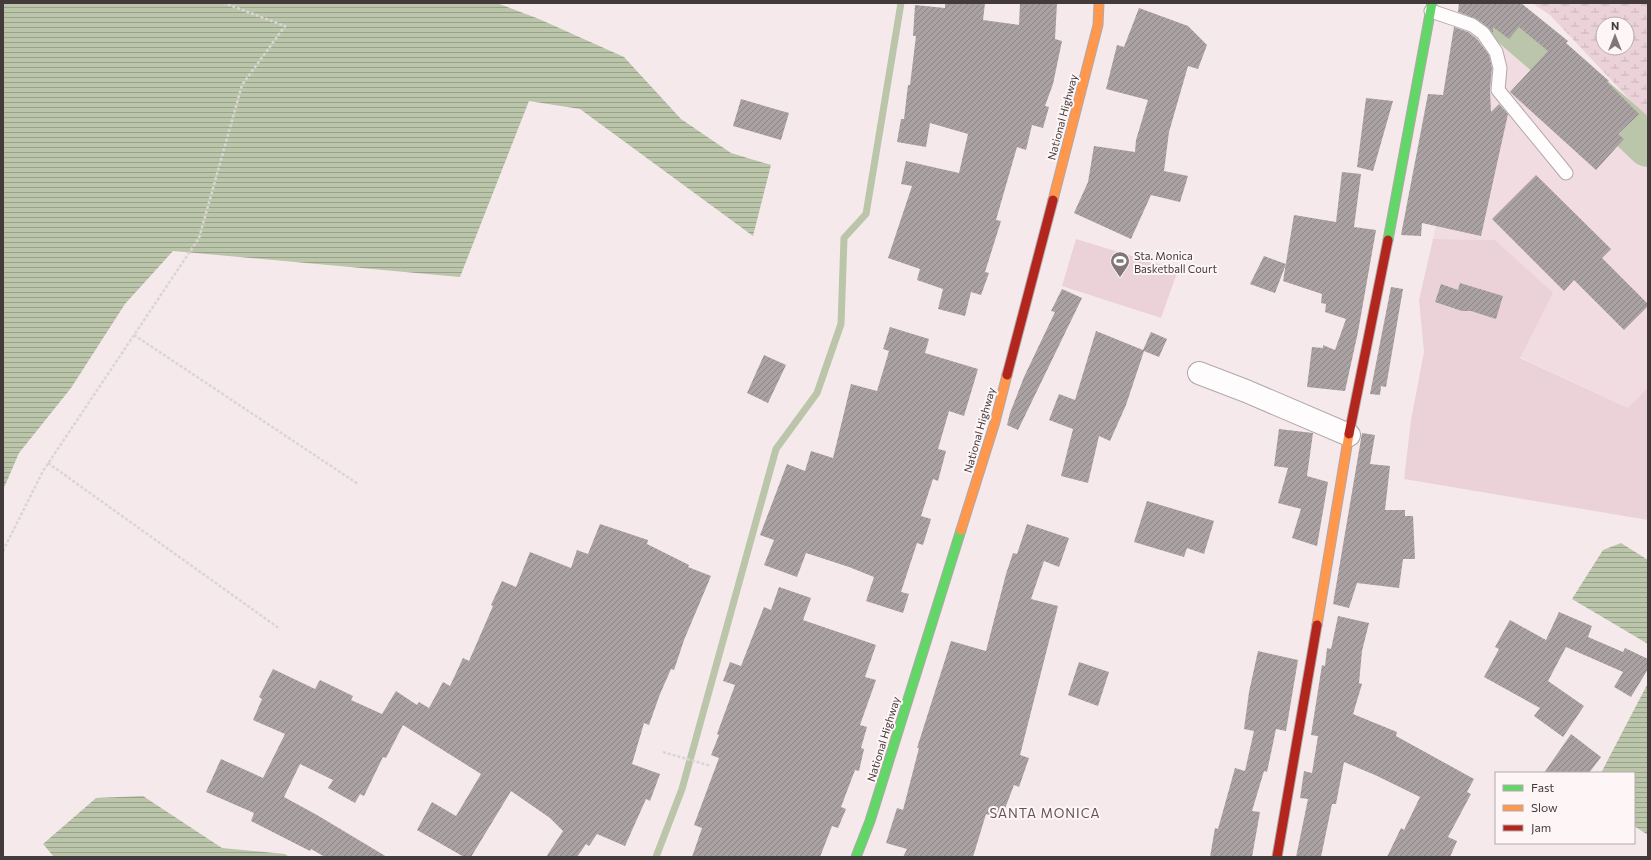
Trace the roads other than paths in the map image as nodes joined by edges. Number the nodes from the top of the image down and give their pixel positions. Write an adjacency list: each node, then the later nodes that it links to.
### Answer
1 (1099, 3): 6 (main road, National Highway)
2 (1429, 6): 3 (lane); 5 (main road)
3 (1566, 173)
4 (1199, 373): 5 (street)
5 (1349, 435): 7 (main road)
6 (856, 857)
7 (1277, 857)

